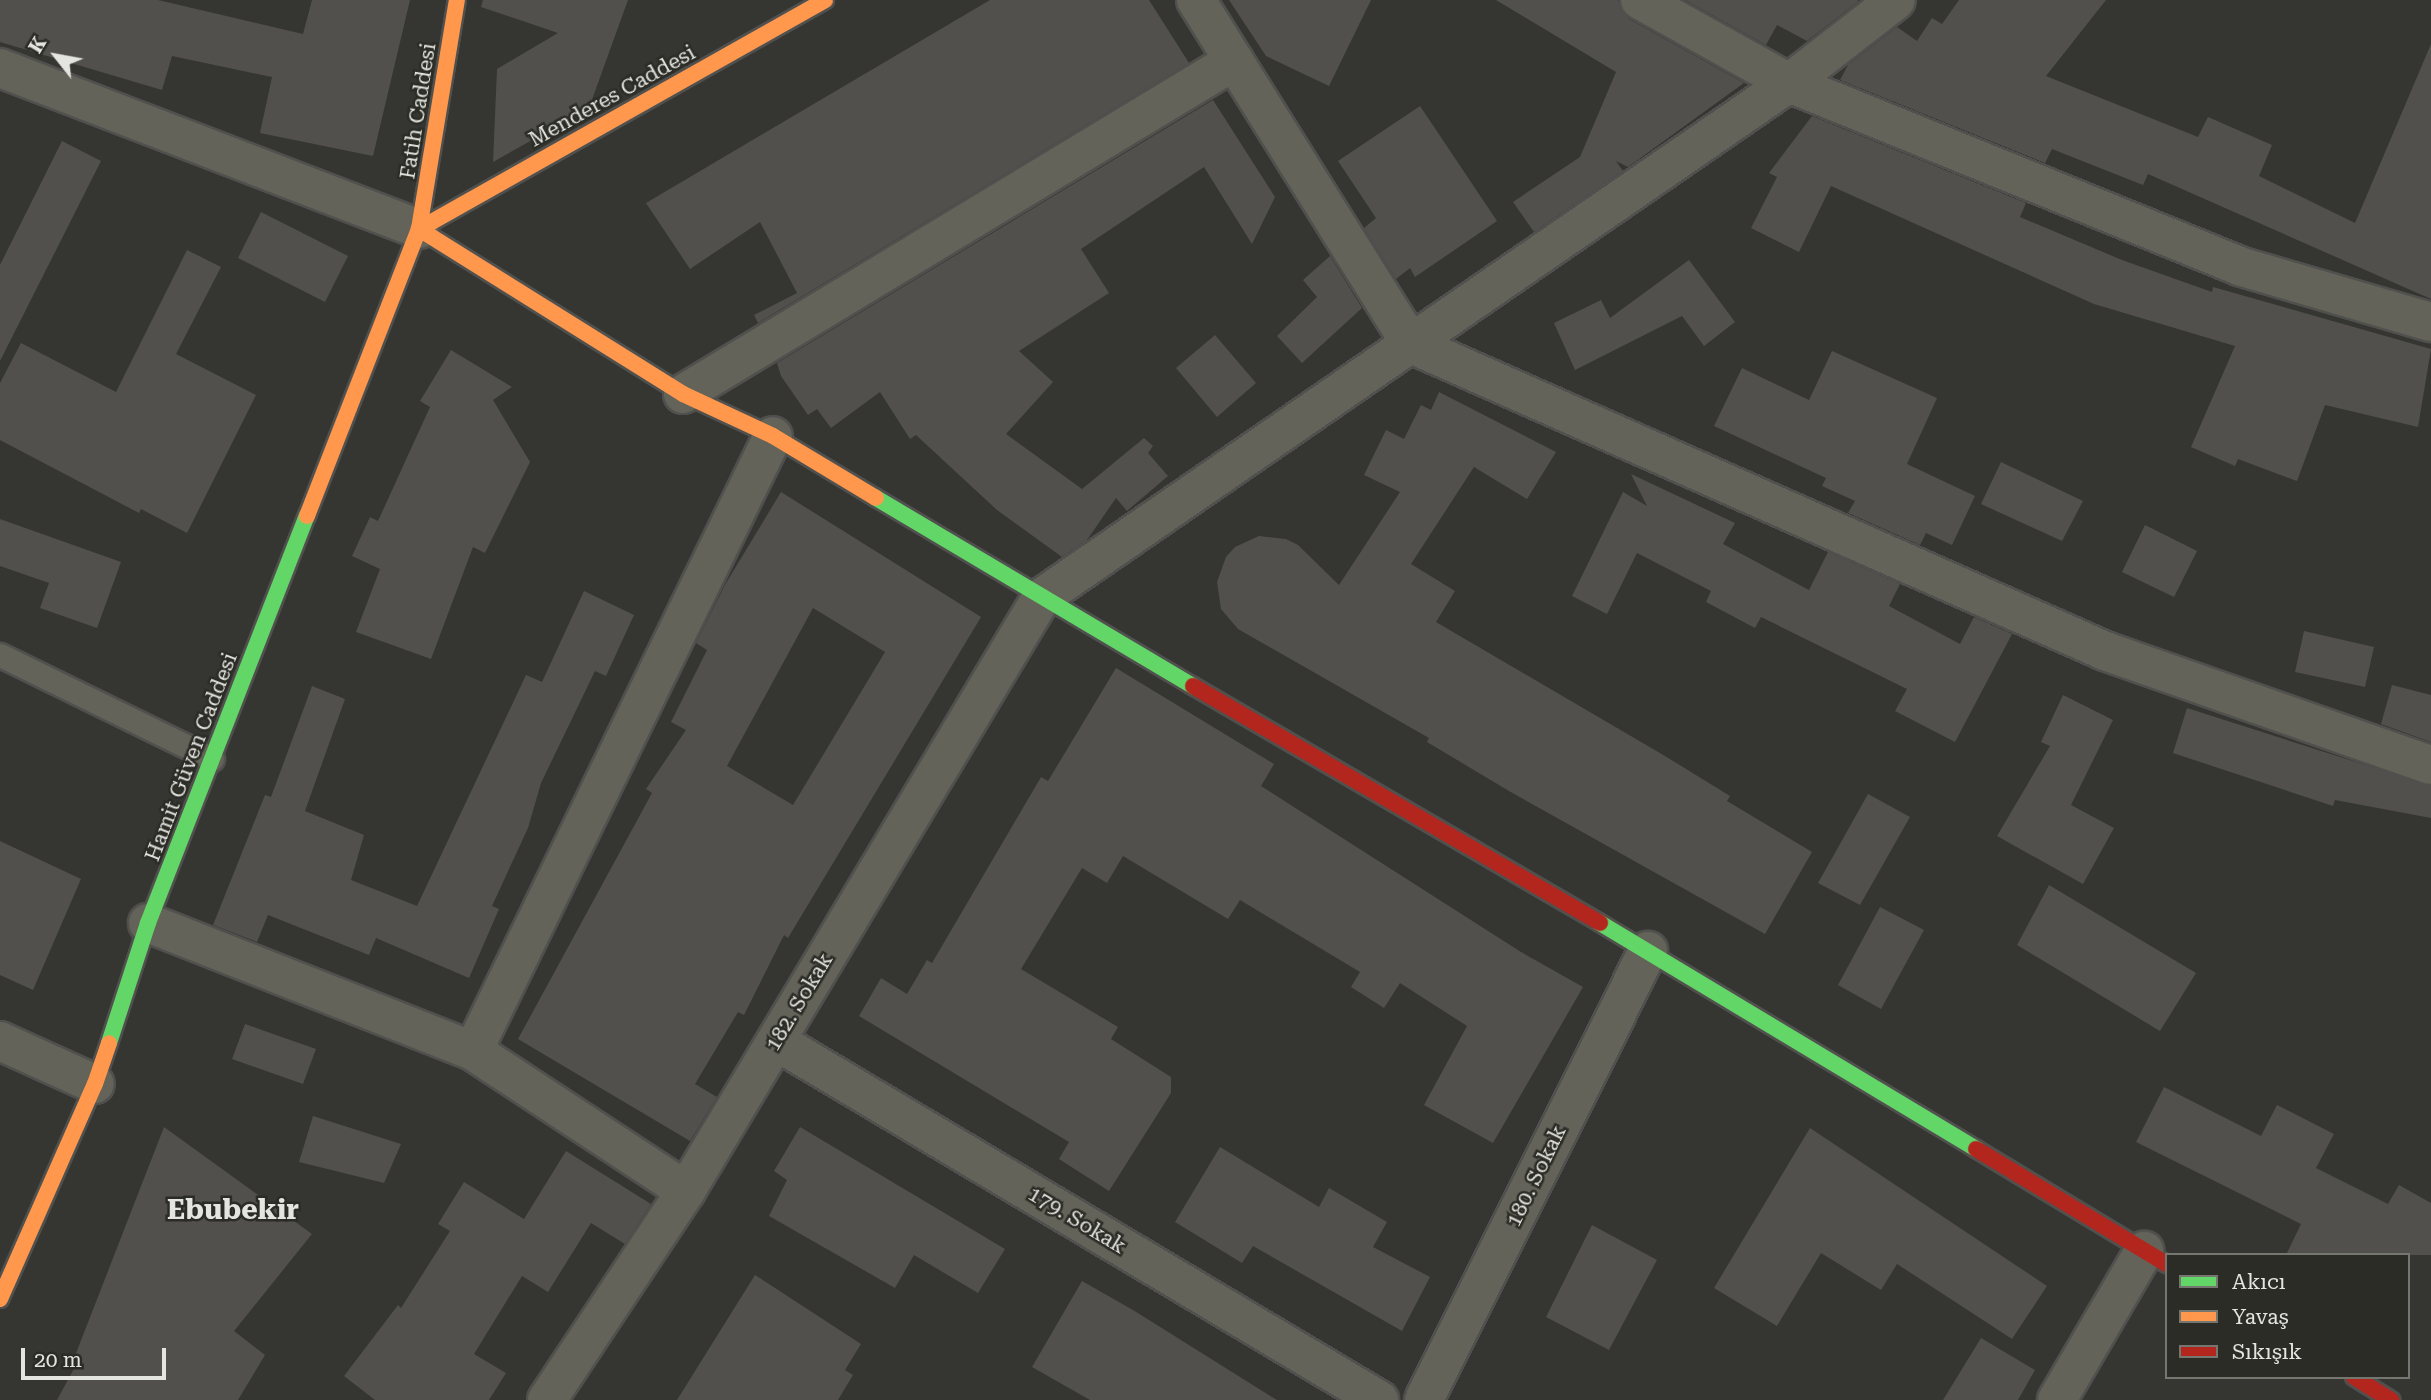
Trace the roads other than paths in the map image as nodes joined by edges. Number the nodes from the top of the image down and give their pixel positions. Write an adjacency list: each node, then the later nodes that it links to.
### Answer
1 (457, 0): 9 (street, Fatih Caddesi)
2 (825, 0): 9 (street, Menderes Caddesi)
3 (1196, 0): 6 (street)
4 (1640, 0): 8 (street)
5 (1896, 0): 8 (street)
6 (1234, 61): 11 (street); 12 (street)
7 (0, 68): 9 (street)
8 (1789, 83): 10 (street); 11 (street)
9 (419, 229): 12 (street); 16 (street, Hamit Güven Caddesi)
10 (2431, 322)
11 (1411, 344): 14 (street); 17 (street)
12 (683, 394): 13 (street)
13 (773, 436): 14 (street); 22 (street)
14 (1041, 598): 19 (street); 21 (street, 182. Sokak)
15 (0, 655): 16 (lane)
16 (212, 759): 18 (street, Hamit Güven Caddesi)
17 (2431, 765)
18 (148, 923): 22 (street); 23 (street, Hamit Güven Caddesi)
19 (1648, 951): 25 (street); 30 (street, 180. Sokak)
20 (0, 1041): 23 (street)
21 (776, 1041): 24 (street, 182. Sokak); 29 (street, 179. Sokak)
22 (473, 1052): 24 (street)
23 (96, 1084): 26 (street, Hamit Güven Caddesi)
24 (686, 1191): 28 (street, 182. Sokak)
25 (2155, 1258): 31 (street)
26 (0, 1299)
27 (2357, 1379): 32 (street)
28 (547, 1400)
29 (1379, 1400)
30 (1424, 1400)
31 (2057, 1400)
32 (2391, 1400)

